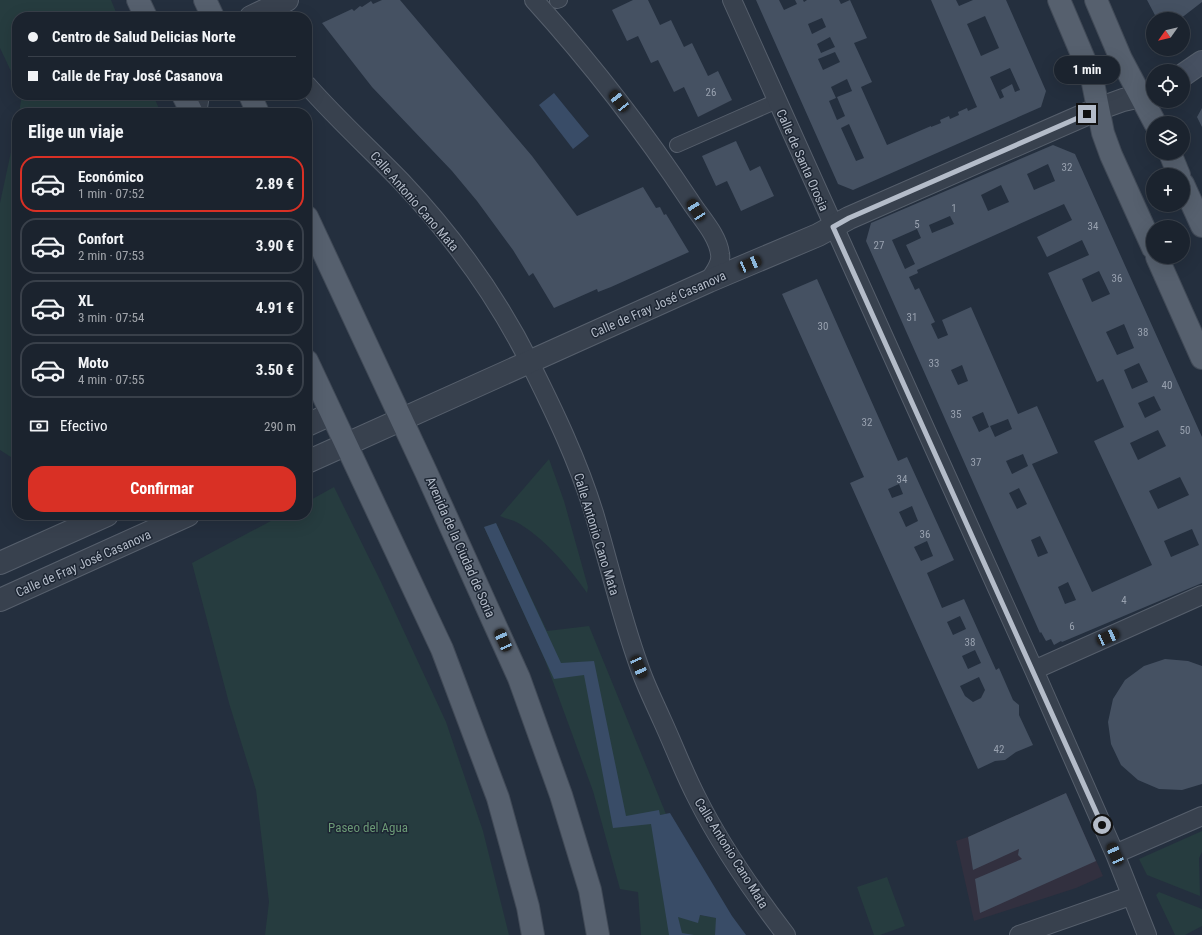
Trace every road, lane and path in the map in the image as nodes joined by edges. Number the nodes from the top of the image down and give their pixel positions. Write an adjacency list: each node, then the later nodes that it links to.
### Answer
1 (138, 0): 8 (main road)
2 (205, 0): 9 (main road)
3 (286, 0): 10 (street)
4 (534, 0): 25 (street)
5 (732, 0): 16 (street, Calle de Santa Orosia)
6 (1059, 0): 17 (main road)
7 (1096, 0): 14 (main road)
8 (144, 12)
9 (211, 12)
10 (262, 12)
11 (1202, 62): 12 (main road)
12 (1190, 70)
13 (312, 90): 27 (street, Calle Antonio Cano Mata)
14 (1146, 94)
15 (1146, 95): 17 (street, Calle de Fray José Casanova)
16 (777, 101): 18 (street); 21 (street, Calle de Santa Orosia)
17 (1098, 109): 21 (street, Calle de Fray José Casanova); 23 (main road)
18 (677, 145)
19 (1190, 199): 20 (main road)
20 (1202, 226)
21 (833, 227): 25 (street, Calle de Fray José Casanova); 39 (street, Calle de Santa Orosia)
22 (312, 228): 30 (main road, Avenida de la Ciudad de Soria)
23 (1146, 232)
24 (1160, 264): 26 (main road)
25 (709, 281): 27 (street, Calle de Fray José Casanova)
26 (1202, 358)
27 (530, 362): 30 (street, Calle de Fray José Casanova); 45 (street, Calle Antonio Cano Mata)
28 (312, 372): 29 (main road)
29 (331, 414): 31 (street); 32 (main road)
30 (401, 420): 32 (street, Calle de Fray José Casanova); 44 (main road, Avenida de la Ciudad de Soria)
31 (312, 423)
32 (346, 445): 33 (street, Calle de Fray José Casanova); 43 (main road)
33 (312, 460)
34 (96, 520): 36 (street)
35 (177, 520): 38 (street, Calle de Fray José Casanova)
36 (0, 563)
37 (1202, 594): 39 (street)
38 (0, 600)
39 (1034, 670): 41 (street, Calle de Santa Orosia)
40 (1202, 816): 41 (street)
41 (1115, 854): 42 (street, Calle de Santa Orosia)
42 (1130, 896): 46 (street); 47 (street, Calle de Santa Orosia)
43 (533, 935)
44 (598, 935)
45 (786, 935)
46 (1019, 935)
47 (1147, 935)

